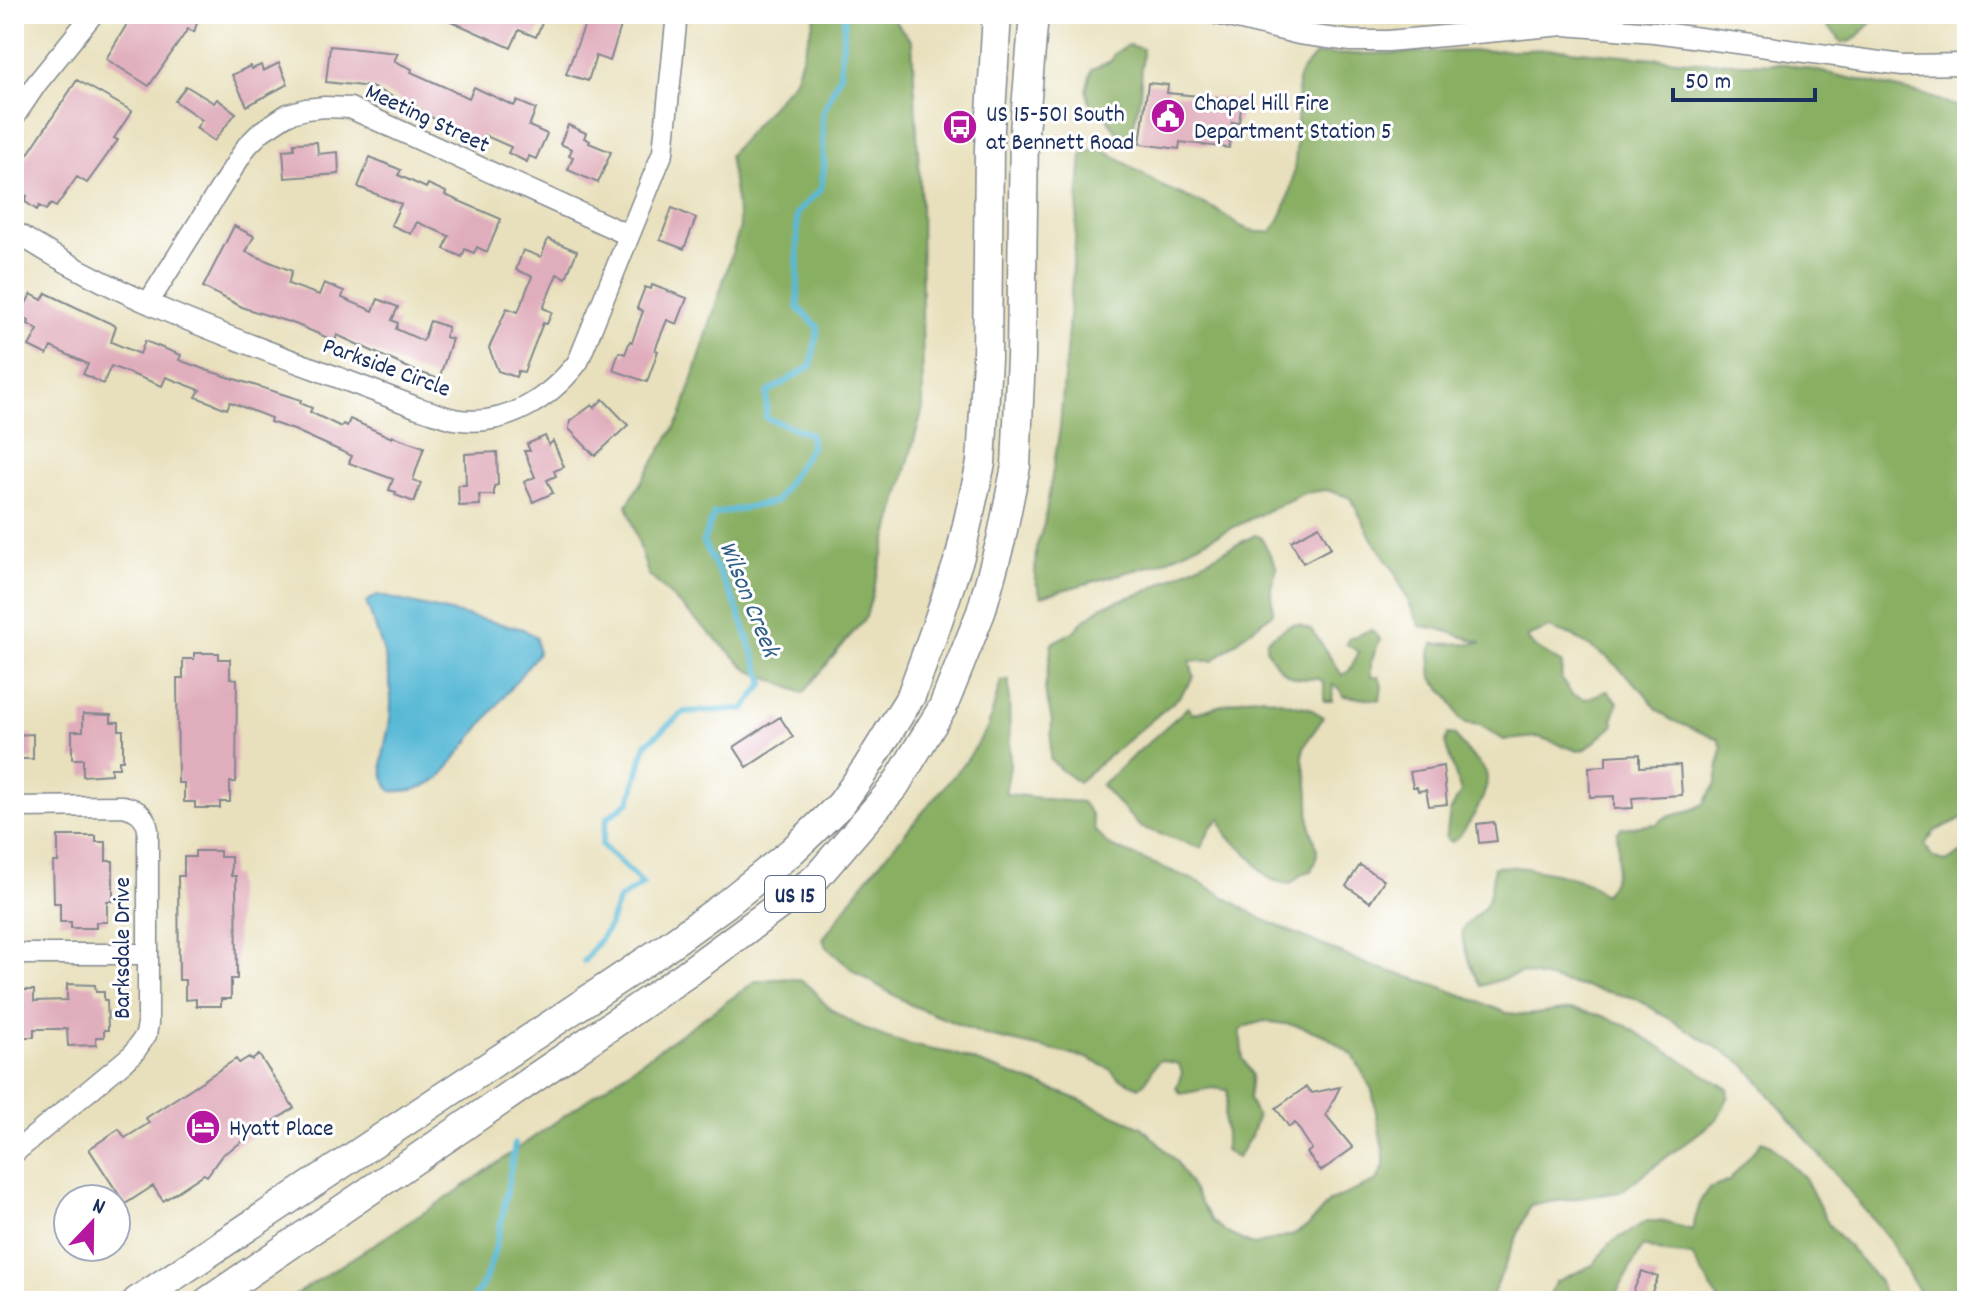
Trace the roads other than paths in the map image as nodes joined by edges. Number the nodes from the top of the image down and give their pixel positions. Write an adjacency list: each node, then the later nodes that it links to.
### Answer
1 (93, 14): 7 (street)
2 (677, 14): 9 (street, Parkside Circle)
3 (997, 14): 15 (highway, US 15)
4 (1034, 14): 16 (highway, US 15)
5 (1217, 14): 6 (street)
6 (1967, 64)
7 (14, 117)
8 (14, 231): 10 (street, Parkside Circle)
9 (628, 235): 10 (street, Meeting Street); 10 (street, Parkside Circle)
10 (148, 303)
11 (14, 807): 13 (street, Barksdale Drive)
12 (14, 954): 13 (street)
13 (147, 954): 14 (street, Barksdale Drive)
14 (14, 1153)
15 (137, 1301)
16 (208, 1301)

